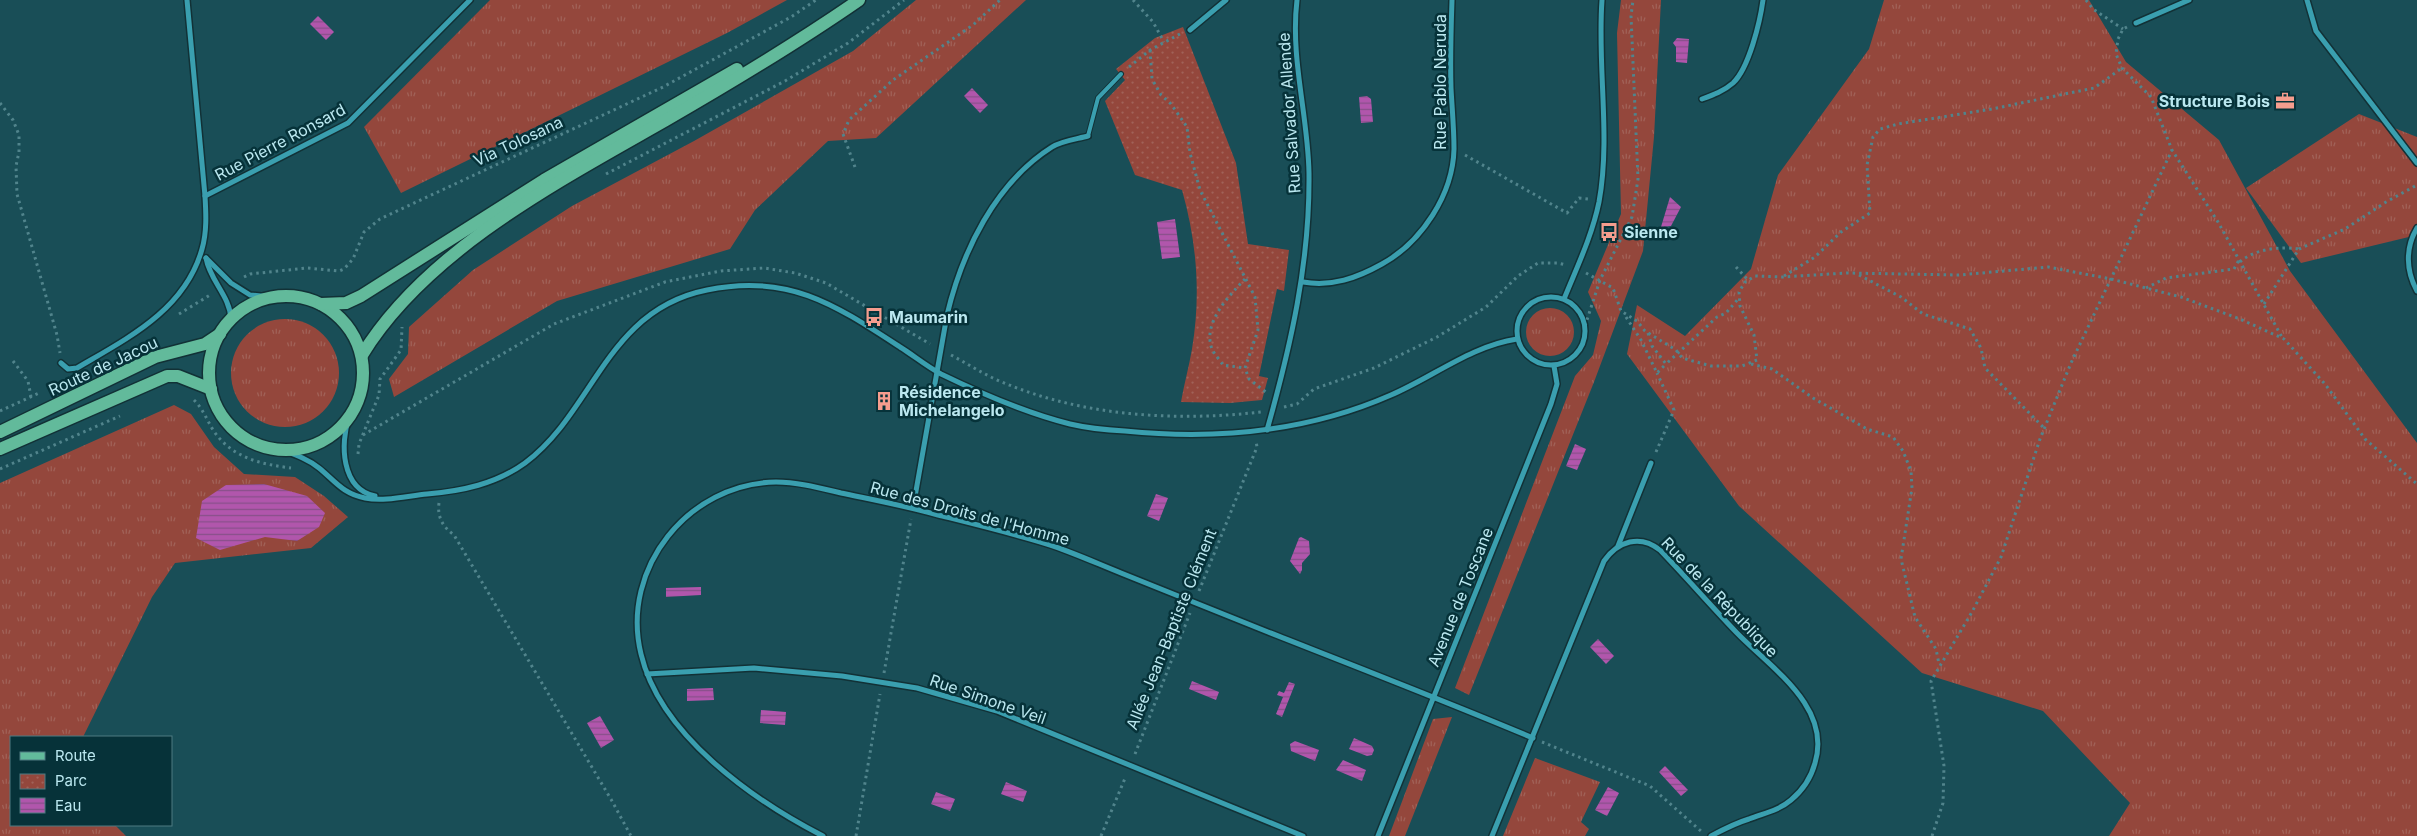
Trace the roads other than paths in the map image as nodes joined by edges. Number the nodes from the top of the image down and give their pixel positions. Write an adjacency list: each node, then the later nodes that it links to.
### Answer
1 (187, 0): 18 (street)
2 (470, 0): 18 (street, Rue Pierre Ronsard)
3 (859, 0): 11 (main road)
4 (1226, 0): 13 (street)
5 (1297, 0): 22 (street, Rue Salvador Allende)
6 (1452, 0): 22 (street, Rue Pablo Neruda)
7 (1602, 0): 25 (street)
8 (1763, 0): 15 (street)
9 (2188, 0): 12 (street)
10 (2307, 0): 17 (street)
11 (838, 14): 26 (main road); 30 (main road)
12 (2136, 24)
13 (1190, 30)
14 (1120, 74): 16 (lane)
15 (1702, 99)
16 (1088, 136): 33 (street)
17 (2417, 163)
18 (205, 196): 20 (street)
19 (2417, 228): 23 (street)
20 (202, 248): 21 (street); 31 (street)
21 (206, 258): 24 (street); 27 (street)
22 (1303, 282): 36 (street, Rue Salvador Allende)
23 (2417, 291)
24 (270, 297): 26 (main road); 27 (main road)
25 (1564, 299): 29 (street); 32 (street)
26 (321, 304): 30 (main road)
27 (231, 319): 28 (main road)
28 (220, 334): 34 (main road); 37 (main road, Route de Jacou)
29 (1517, 338): 32 (street); 36 (street)
30 (362, 355): 35 (main road)
31 (61, 363)
32 (1554, 366): 45 (street, Avenue de Toscane)
33 (938, 372): 36 (street); 41 (street); 42 (street)
34 (210, 389): 38 (main road, Route de Jacou); 39 (main road)
35 (349, 418): 39 (main road); 41 (street)
36 (1267, 430)
37 (0, 432)
38 (0, 449)
39 (282, 450): 41 (street)
40 (1651, 463): 43 (street)
41 (385, 498)
42 (913, 508): 44 (street, Rue des Droits de l'Homme); 45 (street, Rue des Droits de l'Homme)
43 (1618, 546): 46 (street); 51 (street, Rue de la République)
44 (647, 674): 47 (street, Rue des Droits de l'Homme); 48 (street, Rue Simone Veil)
45 (1434, 697): 46 (street); 49 (street, Avenue de Toscane)
46 (1533, 738): 50 (street)
47 (823, 836)
48 (1303, 836)
49 (1378, 836)
50 (1492, 836)
51 (1711, 836)

